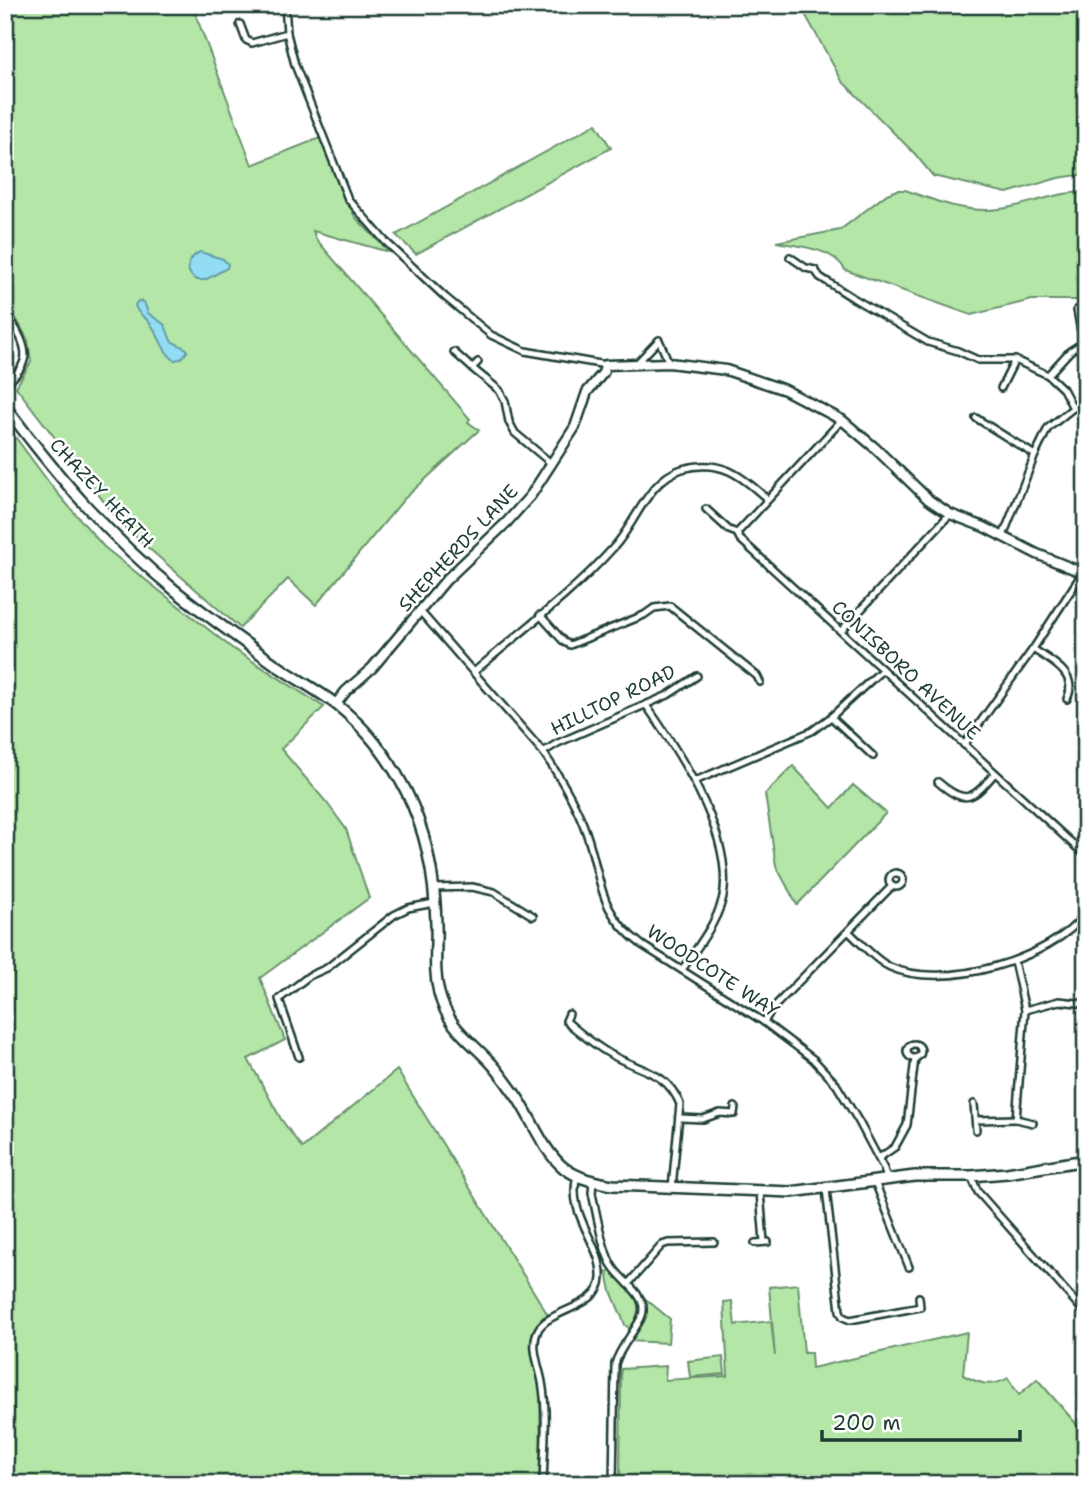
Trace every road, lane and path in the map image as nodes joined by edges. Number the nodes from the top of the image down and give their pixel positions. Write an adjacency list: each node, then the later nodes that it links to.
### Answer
1 (285, 5): 3 (street)
2 (240, 24): 3 (street)
3 (287, 33): 13 (street)
4 (790, 257): 9 (street)
5 (1077, 310): 7 (street)
6 (5, 329): 16 (street)
7 (1084, 341): 15 (street)
8 (454, 352): 14 (street)
9 (1015, 360): 15 (street); 17 (street)
10 (478, 362): 14 (street)
11 (637, 363): 12 (street); 12 (street); 13 (street)
12 (670, 363): 22 (street)
13 (606, 365): 24 (street, SHEPHERDS LANE)
14 (472, 368): 24 (street)
15 (1048, 375): 20 (street)
16 (5, 385)
17 (1001, 388)
18 (5, 406): 40 (main road, CHAZEY HEATH)
19 (1086, 407): 20 (street)
20 (1073, 408): 23 (street)
21 (976, 418): 23 (street)
22 (842, 420): 25 (street); 27 (street)
23 (1035, 454): 29 (street)
24 (552, 464): 31 (street, SHEPHERDS LANE)
25 (767, 499): 28 (street); 32 (street)
26 (706, 509): 28 (street, CONISBORO AVENUE)
27 (950, 514): 29 (street); 33 (street)
28 (737, 533): 33 (street, CONISBORO AVENUE)
29 (1003, 536): 30 (street)
30 (1084, 573): 34 (street)
31 (419, 610): 36 (street, WOODCOTE WAY); 40 (street, SHEPHERDS LANE)
32 (540, 615): 36 (street); 38 (street)
33 (841, 631): 35 (street, CONISBORO AVENUE)
34 (1033, 649): 39 (street); 43 (street)
35 (882, 670): 42 (street); 43 (street, CONISBORO AVENUE)
36 (474, 672): 44 (street, WOODCOTE WAY)
37 (697, 676): 41 (street, HILLTOP ROAD)
38 (760, 682)
39 (1067, 699)
40 (336, 704): 51 (main road, CHAZEY HEATH)
41 (646, 705): 44 (street, HILLTOP ROAD); 47 (street)
42 (831, 717): 45 (street); 47 (street)
43 (964, 745): 46 (street, CONISBORO AVENUE)
44 (543, 752): 59 (street, WOODCOTE WAY)
45 (873, 756)
46 (995, 773): 48 (street); 49 (street, CONISBORO AVENUE)
47 (695, 781): 59 (street)
48 (938, 782)
49 (1086, 856)
50 (892, 886): 57 (street)
51 (434, 888): 53 (main road, CHAZEY HEATH); 54 (street)
52 (527, 902): 54 (street)
53 (434, 903): 64 (street); 75 (main road, CHAZEY HEATH)
54 (523, 910): 56 (street)
55 (1086, 913): 58 (street)
56 (533, 916)
57 (849, 932): 58 (street); 63 (street)
58 (1014, 961): 61 (street)
59 (682, 970): 63 (street, WOODCOTE WAY)
60 (1086, 1004): 61 (street)
61 (1025, 1010): 69 (street)
62 (569, 1014): 68 (street)
63 (764, 1022): 73 (street, WOODCOTE WAY)
64 (299, 1057)
65 (915, 1058): 73 (street)
66 (974, 1104): 70 (street)
67 (734, 1113): 68 (street)
68 (680, 1118): 80 (street)
69 (1016, 1119): 70 (street); 71 (street)
70 (977, 1120): 72 (street)
71 (1033, 1123)
72 (976, 1130)
73 (879, 1158): 77 (street, WOODCOTE WAY)
74 (1086, 1160): 76 (main road)
75 (577, 1176): 79 (main road); 86 (street)
76 (971, 1176): 77 (main road); 91 (street)
77 (887, 1179): 78 (main road)
78 (875, 1181): 81 (main road); 87 (street)
79 (593, 1182): 80 (main road); 85 (street)
80 (672, 1188): 82 (main road)
81 (826, 1189): 82 (main road); 90 (street)
82 (760, 1192): 84 (street)
83 (714, 1242): 88 (street)
84 (755, 1243)
85 (611, 1265): 86 (street); 88 (street)
86 (600, 1266): 93 (street)
87 (909, 1267)
88 (628, 1284): 94 (street)
89 (919, 1297): 90 (street)
90 (920, 1307): 92 (street)
91 (1086, 1314)
92 (922, 1315)
93 (543, 1484)
94 (612, 1484)

